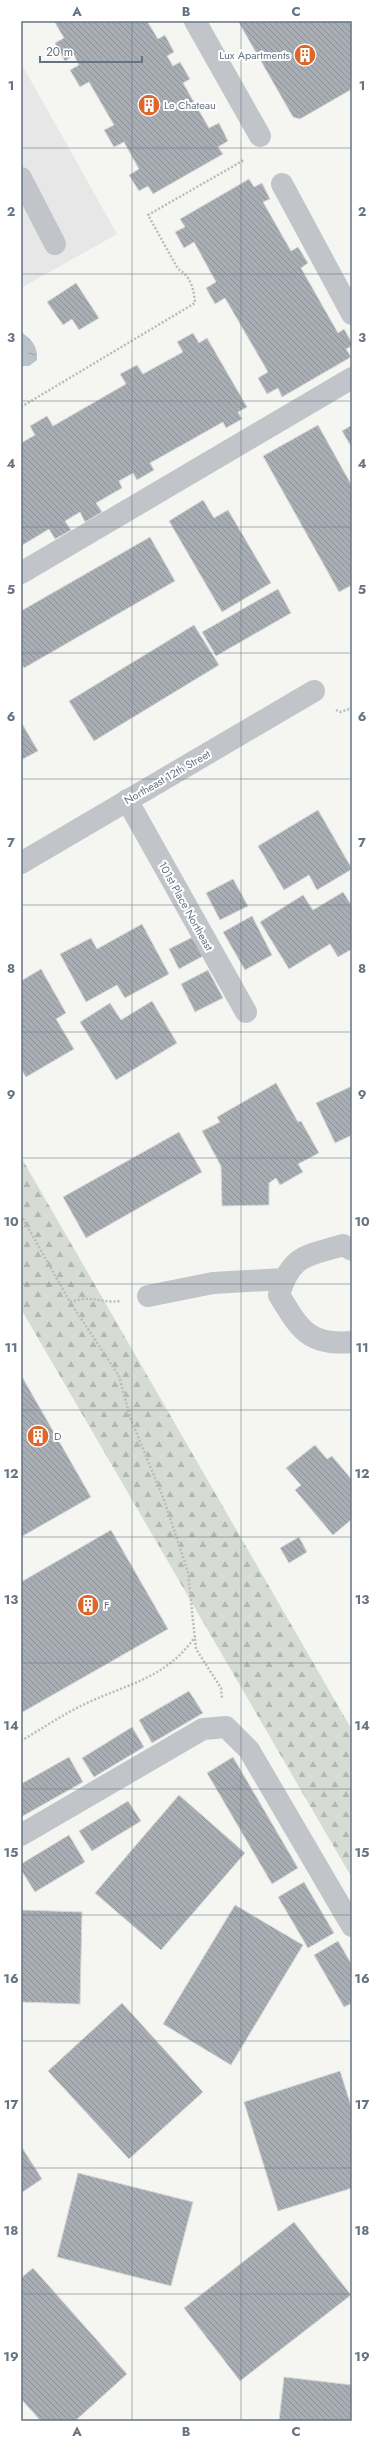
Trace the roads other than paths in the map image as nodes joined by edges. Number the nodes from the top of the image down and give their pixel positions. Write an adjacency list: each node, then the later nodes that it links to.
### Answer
1 (195, 21): 2 (street)
2 (260, 136)
3 (21, 178): 5 (street)
4 (282, 184): 6 (street)
5 (54, 244)
6 (352, 314)
7 (352, 378): 8 (street)
8 (21, 573)
9 (314, 691): 10 (street, Northeast 12th Street)
10 (127, 800): 11 (street, Northeast 12th Street); 12 (street, 101st Place Northeast)
11 (21, 863)
12 (246, 1012)
13 (352, 1250): 14 (street)
14 (283, 1279): 15 (street); 16 (street)
15 (148, 1296)
16 (352, 1342)
17 (21, 1835): 18 (street)
18 (352, 1926)

